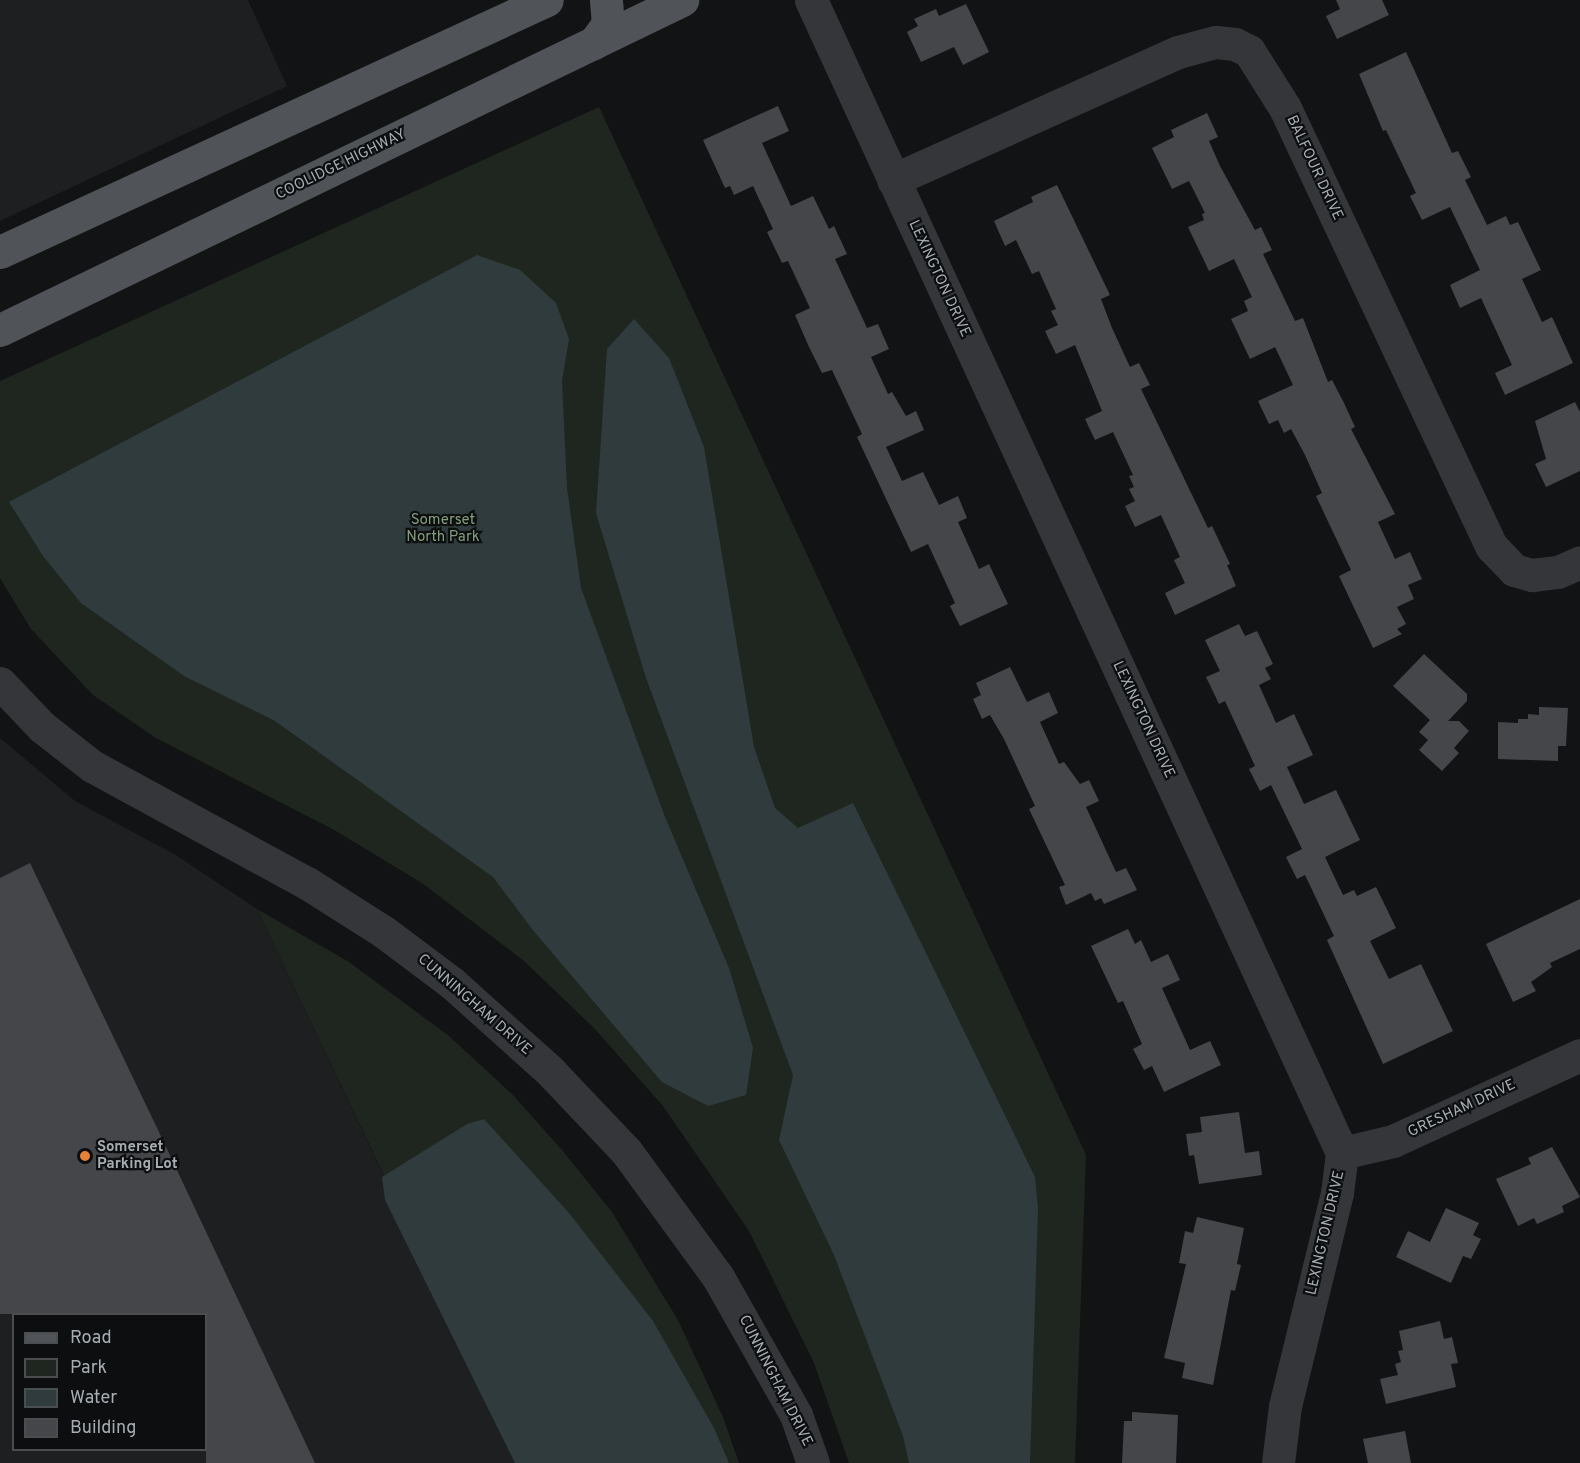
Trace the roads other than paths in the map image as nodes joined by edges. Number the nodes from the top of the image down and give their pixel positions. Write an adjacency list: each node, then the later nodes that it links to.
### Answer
1 (547, 0): 7 (main road)
2 (606, 0): 5 (main road)
3 (682, 0): 5 (main road, COOLIDGE HIGHWAY)
4 (811, 0): 6 (street, LEXINGTON DRIVE)
5 (594, 43): 8 (main road, COOLIDGE HIGHWAY)
6 (892, 180): 9 (street, BALFOUR DRIVE); 12 (street, LEXINGTON DRIVE)
7 (0, 252)
8 (0, 330)
9 (1580, 561)
10 (0, 683): 13 (street, CUNNINGHAM DRIVE)
11 (1580, 1055): 12 (street, GRESHAM DRIVE)
12 (1342, 1153): 14 (street, LEXINGTON DRIVE)
13 (813, 1463)
14 (1278, 1463)

